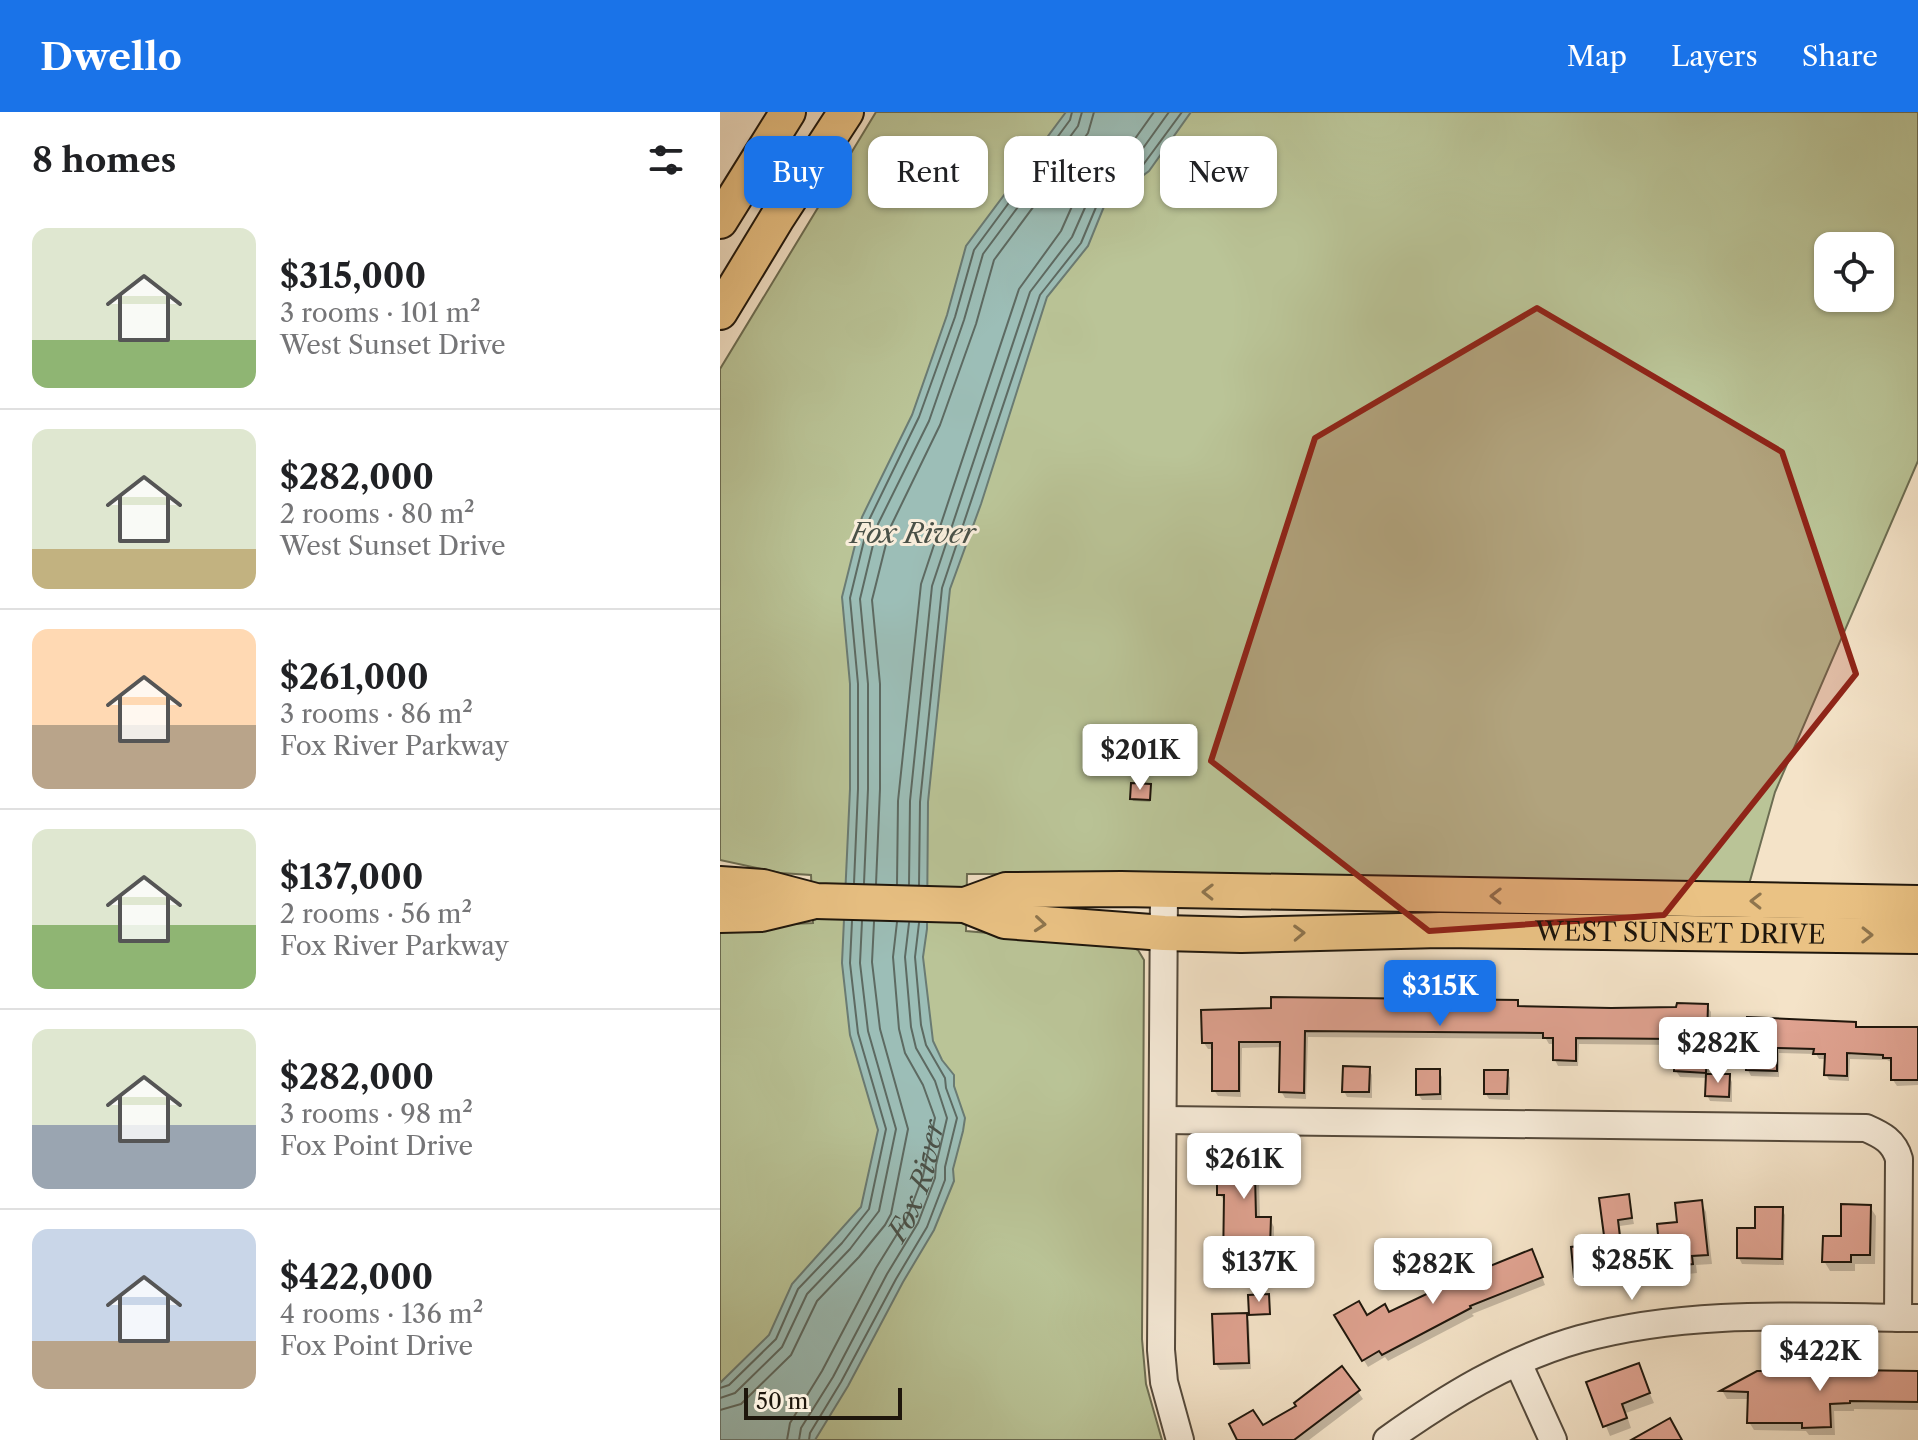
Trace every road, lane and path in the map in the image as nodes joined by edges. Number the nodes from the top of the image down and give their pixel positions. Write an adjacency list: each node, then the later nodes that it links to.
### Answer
1 (788, 112): 3 (main road)
2 (846, 112): 4 (main road)
3 (720, 221)
4 (720, 312)
5 (720, 884): 7 (main road, WEST SUNSET DRIVE)
6 (1164, 891): 8 (main road, WEST SUNSET DRIVE, one-way to 6); 9 (main road, WEST SUNSET DRIVE); 11 (street)
7 (816, 901): 9 (main road, WEST SUNSET DRIVE); 10 (main road, WEST SUNSET DRIVE)
8 (1918, 903)
9 (965, 905): 11 (main road, WEST SUNSET DRIVE, one-way to 11)
10 (720, 915)
11 (1164, 933): 12 (main road, WEST SUNSET DRIVE, one-way to 12); 13 (street)
12 (1918, 936)
13 (1163, 1120): 14 (street); 16 (street)
14 (1908, 1318): 15 (street)
15 (1518, 1363): 17 (street); 18 (street)
16 (1180, 1440)
17 (1387, 1440)
18 (1553, 1440)

